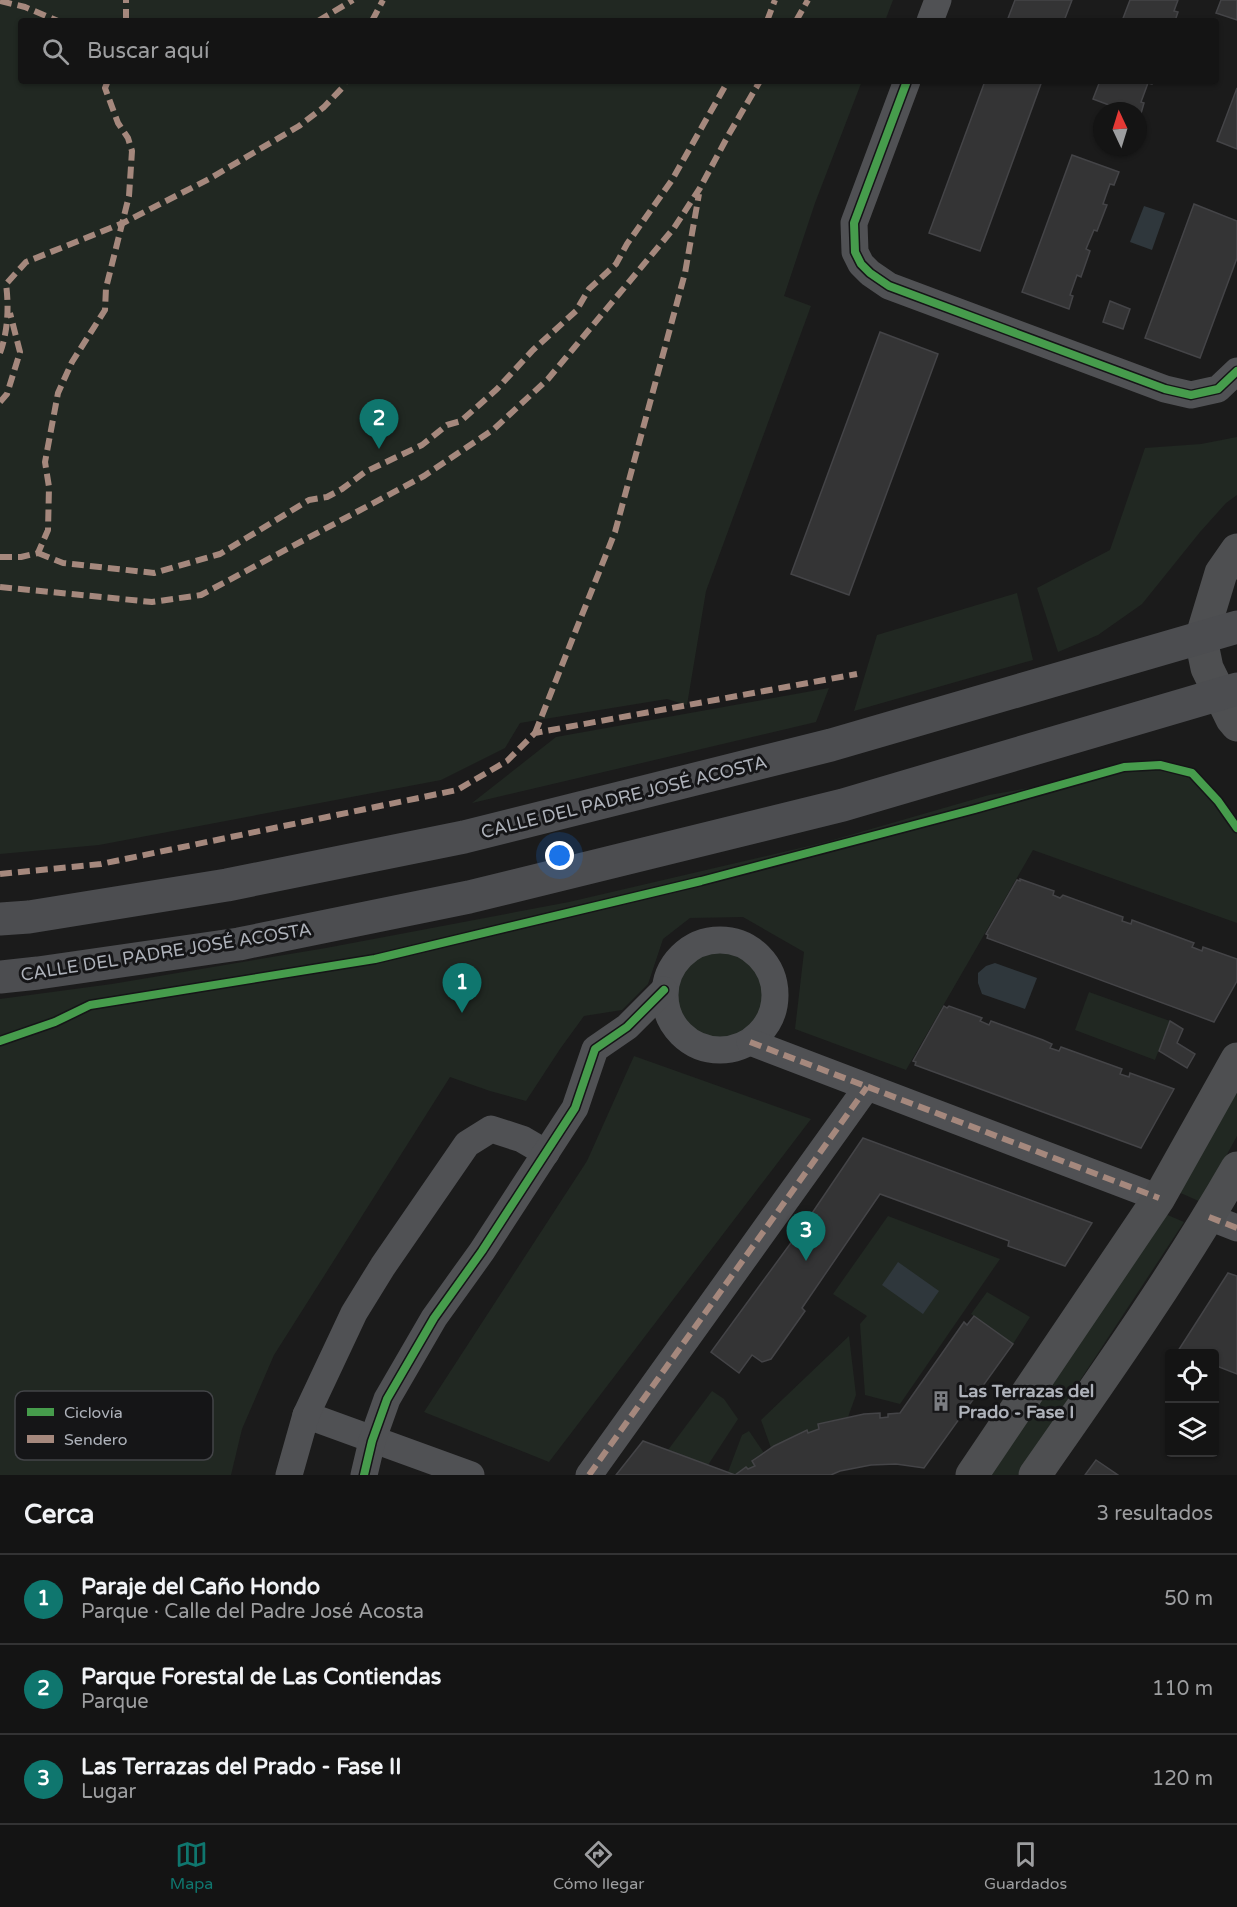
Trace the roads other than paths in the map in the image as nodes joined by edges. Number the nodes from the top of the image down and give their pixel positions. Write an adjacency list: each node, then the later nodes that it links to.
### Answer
1 (938, 0): 2 (street)
2 (931, 18)
3 (906, 84): 4 (street)
4 (1237, 371)
5 (1237, 550): 7 (main road)
6 (1237, 627): 7 (highway, CALLE DEL PADRE JOSÉ ACOSTA)
7 (1201, 639): 8 (main road); 10 (highway, CALLE DEL PADRE JOSÉ ACOSTA)
8 (1228, 692): 9 (main road); 11 (highway, CALLE DEL PADRE JOSÉ ACOSTA)
9 (1237, 725)
10 (0, 919)
11 (0, 977)
12 (664, 990): 13 (street); 14 (street); 15 (street)
13 (627, 1027): 14 (street); 18 (street)
14 (674, 1027): 15 (street)
15 (750, 1042): 17 (street)
16 (1237, 1059): 20 (main road)
17 (867, 1087): 20 (street); 27 (street)
18 (546, 1153): 22 (street); 23 (street)
19 (1237, 1168): 21 (main road)
20 (1159, 1198): 28 (main road)
21 (1223, 1222): 29 (main road)
22 (306, 1416): 23 (street); 24 (street)
23 (372, 1441): 25 (street); 26 (street)
24 (289, 1475)
25 (364, 1475)
26 (471, 1475)
27 (590, 1475)
28 (972, 1475)
29 (1035, 1475)

